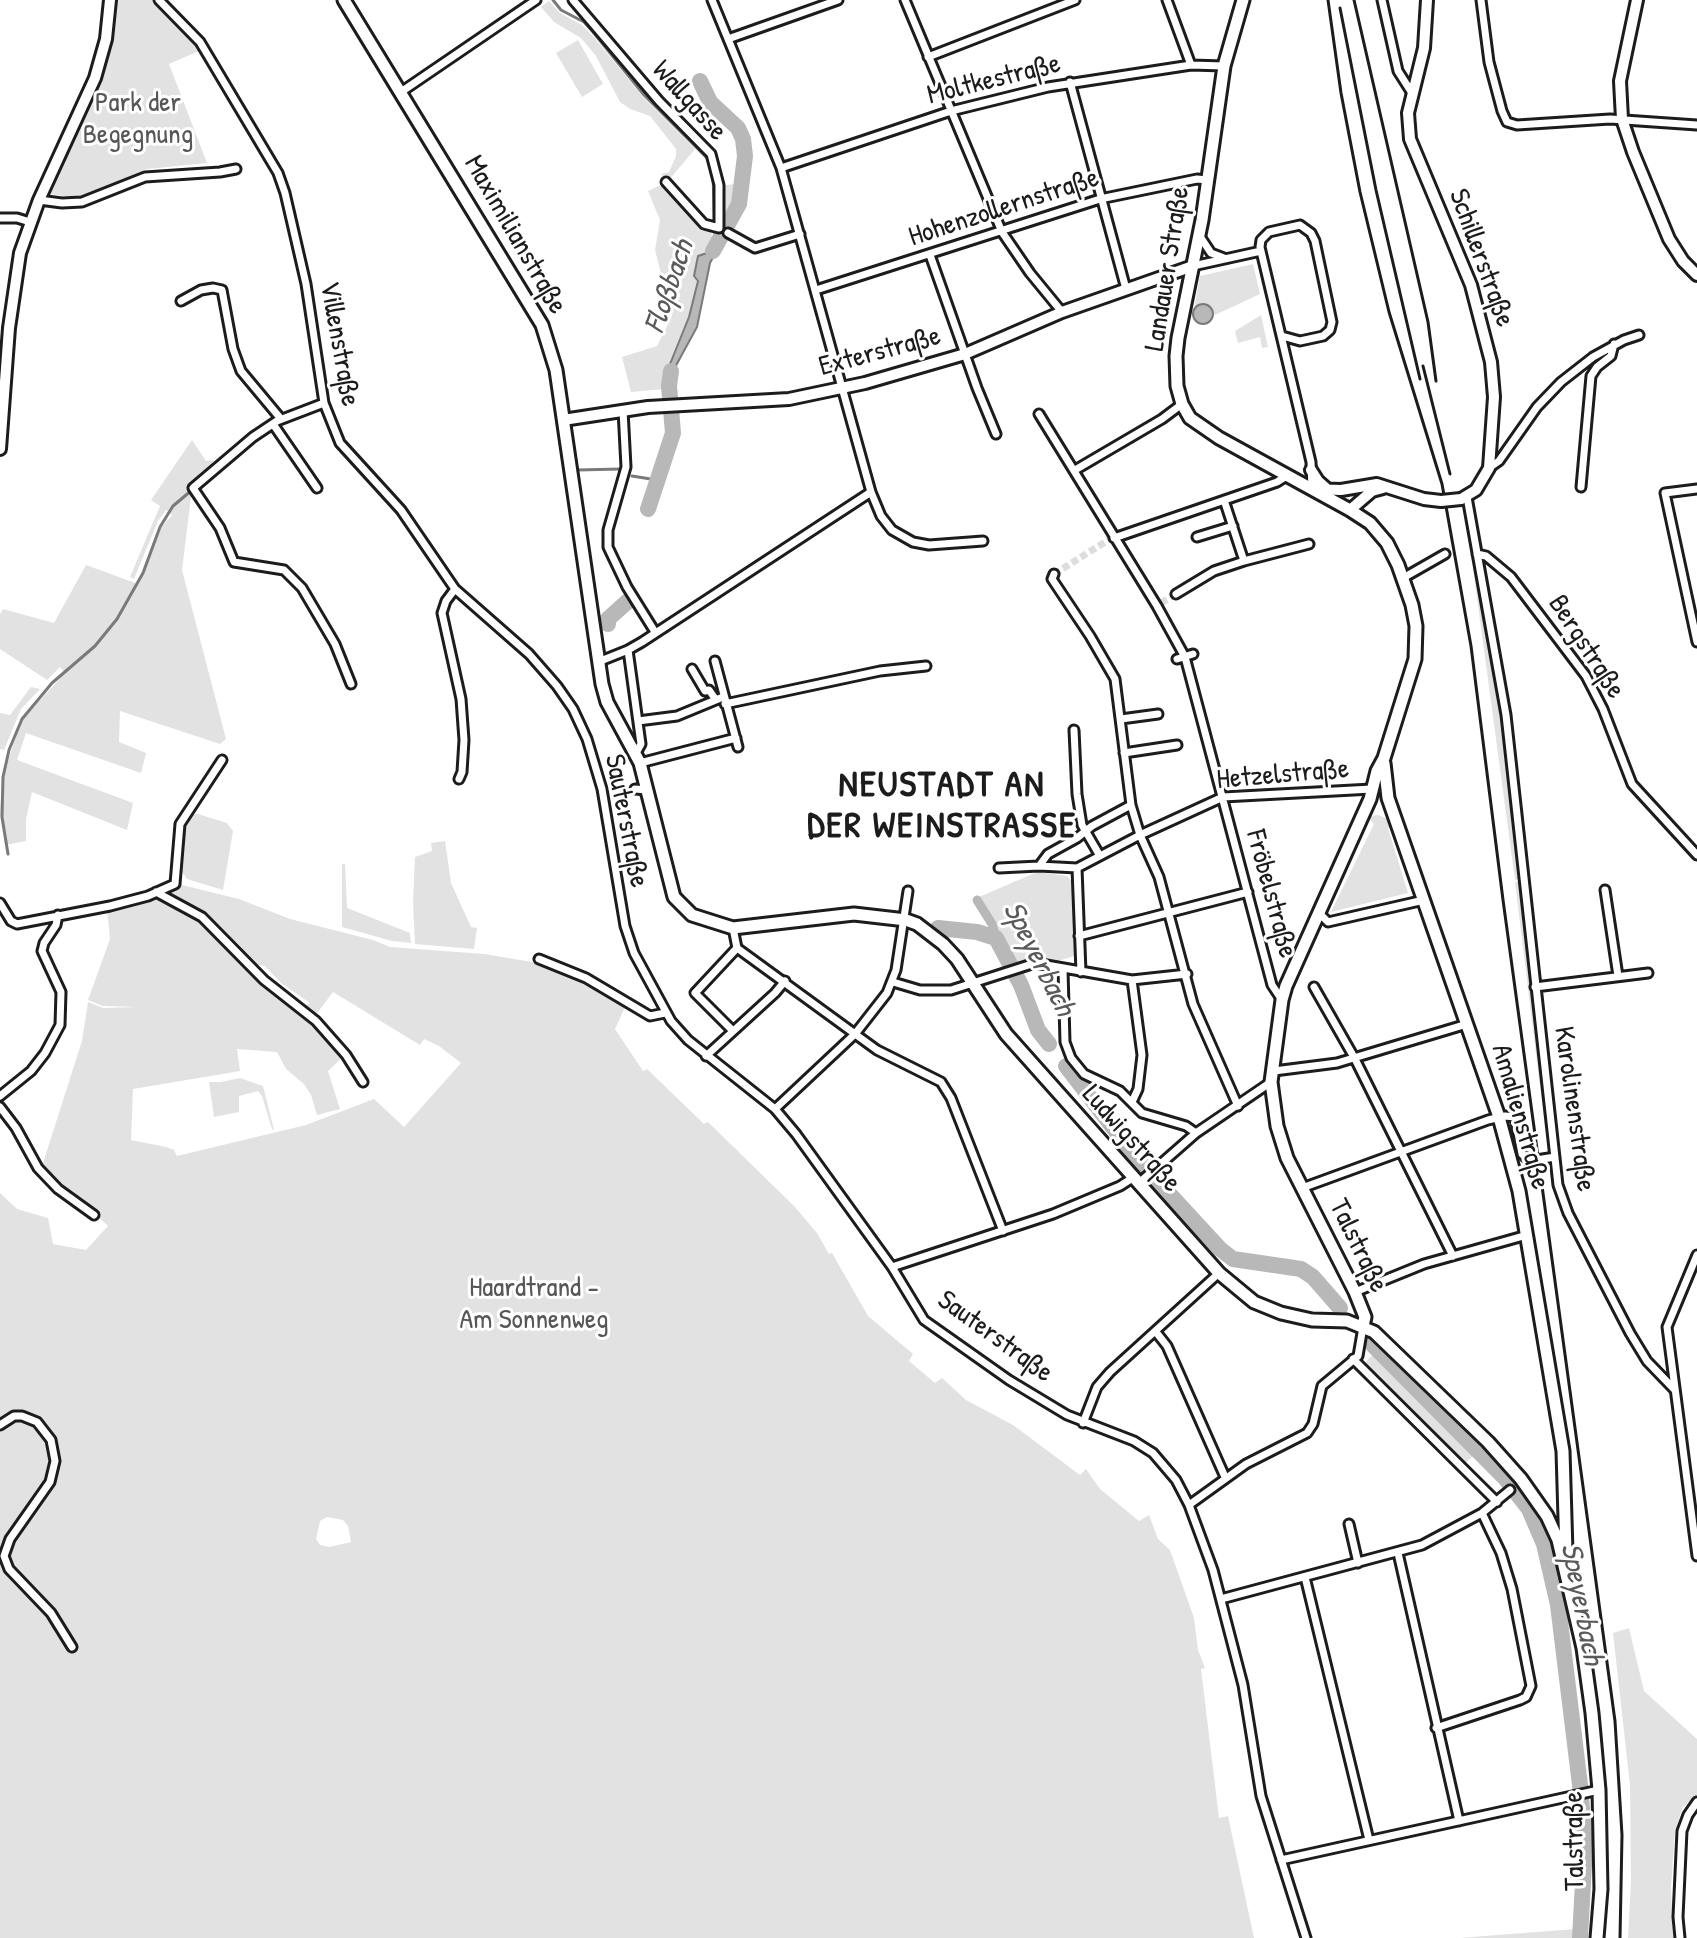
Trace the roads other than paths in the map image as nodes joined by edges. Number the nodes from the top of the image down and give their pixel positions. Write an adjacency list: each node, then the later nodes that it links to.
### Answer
1 (110, 0): 31 (street)
2 (159, 0): 52 (street, Villenstraße)
3 (344, 0): 21 (main road, Maximilianstraße)
4 (536, 0): 21 (street)
5 (573, 0): 29 (street, Wallgasse)
6 (712, 0): 16 (street)
7 (838, 0): 16 (street)
8 (905, 0): 17 (street)
9 (1075, 0): 17 (street)
10 (1167, 0): 18 (street)
11 (1243, 0): 19 (main road, Landauer Straße)
12 (1382, 0): 22 (street)
13 (1427, 0): 22 (street, Schillerstraße)
14 (1481, 0): 24 (street)
15 (1637, 0): 24 (street)
16 (728, 39): 26 (street)
17 (928, 57): 23 (street)
18 (1191, 65): 19 (street, Moltkestraße); 20 (street, Moltkestraße)
19 (1224, 66): 28 (main road, Landauer Straße)
20 (1070, 82): 23 (street, Moltkestraße); 30 (street)
21 (401, 92): 57 (main road, Maximilianstraße)
22 (1412, 93): 61 (street, Schillerstraße)
23 (951, 111): 26 (street, Moltkestraße); 34 (street)
24 (1622, 119): 25 (street); 42 (street)
25 (1697, 125)
26 (781, 168): 36 (street)
27 (236, 169): 31 (street)
28 (1207, 180): 30 (street, Hohenzollernstraße); 37 (main road, Landauer Straße)
29 (666, 182)
30 (1100, 199): 34 (street, Hohenzollernstraße); 43 (street)
31 (39, 200): 33 (street)
32 (0, 218): 33 (street)
33 (30, 222): 60 (street)
34 (1002, 232): 39 (street, Hohenzollernstraße); 46 (street)
35 (728, 233): 36 (street)
36 (800, 234): 44 (street)
37 (1199, 234): 40 (street); 41 (main road, Landauer Straße)
38 (1261, 251): 40 (street); 48 (street); 48 (street)
39 (930, 255): 44 (street, Hohenzollernstraße); 50 (street)
40 (1226, 258): 41 (street)
41 (1193, 266): 43 (street, Exterstraße); 53 (main road, Landauer Straße)
42 (1697, 275)
43 (1126, 289): 46 (street, Exterstraße)
44 (816, 290): 51 (street)
45 (181, 301): 56 (street)
46 (1062, 312): 50 (street, Exterstraße)
47 (1639, 335): 49 (street)
48 (1282, 336): 63 (street)
49 (1614, 344): 61 (street); 66 (street)
50 (965, 354): 51 (street, Exterstraße); 59 (street)
51 (843, 389): 54 (street, Exterstraße); 72 (street)
52 (324, 403): 56 (street); 86 (street, Villenstraße)
53 (1182, 404): 62 (street); 64 (main road)
54 (623, 409): 57 (street, Exterstraße); 88 (street)
55 (1039, 414): 62 (street, Fröbelstraße)
56 (281, 419): 58 (street)
57 (563, 420): 92 (main road, Maximilianstraße)
58 (273, 424): 67 (street); 95 (street)
59 (996, 434)
60 (0, 449)
61 (1489, 468): 73 (street)
62 (1075, 470): 78 (street, Fröbelstraße)
63 (1311, 470): 68 (street); 69 (street)
64 (1288, 475): 68 (main road); 74 (street)
65 (1389, 487): 70 (street); 73 (street, bridge); 75 (street)
66 (1581, 487)
67 (317, 488)
68 (1312, 489): 69 (street); 75 (main road)
69 (1328, 489): 70 (street)
70 (1354, 489): 75 (street)
71 (1697, 489): 89 (street)
72 (871, 492): 79 (street); 88 (street)
73 (1464, 498): 82 (street, Karolinenstraße)
74 (1224, 500): 76 (street); 78 (street)
75 (1350, 510): 85 (main road)
76 (1233, 526): 77 (street); 83 (street)
77 (1197, 537)
78 (1113, 538): 109 (street, Fröbelstraße)
79 (983, 541)
80 (1309, 544): 83 (street)
81 (1445, 554): 85 (street)
82 (1477, 554): 116 (street, Bergstraße); 145 (street, Karolinenstraße)
83 (1244, 561): 87 (street)
84 (1053, 576): 98 (street)
85 (1403, 578): 105 (main road, Talstraße)
86 (455, 589): 101 (street, Villenstraße); 107 (street)
87 (1176, 594)
88 (655, 632): 90 (street)
89 (1697, 642)
90 (628, 650): 92 (street); 99 (street)
91 (715, 661): 96 (street)
92 (598, 662): 104 (main road, Maximilianstraße)
93 (926, 666): 96 (street)
94 (692, 669): 96 (street)
95 (351, 684)
96 (722, 700): 99 (street); 104 (street)
97 (1158, 714): 98 (street)
98 (1121, 719): 103 (street)
99 (638, 721): 104 (street)
100 (1074, 730): 114 (street)
101 (587, 739): 147 (street, Sauterstraße)
102 (1177, 745): 103 (street)
103 (1124, 753): 111 (street)
104 (638, 758): 131 (main road, Maximilianstraße)
105 (1384, 758): 108 (main road, Talstraße); 110 (main road, Amalienstraße)
106 (222, 760): 123 (street)
107 (459, 779)
108 (1372, 789): 109 (street, Hetzelstraße); 110 (main road); 112 (main road, Talstraße)
109 (1223, 797): 115 (street, Hetzelstraße); 124 (street, Fröbelstraße)
110 (1388, 798): 113 (main road, Amalienstraße)
111 (1131, 805): 114 (street); 115 (street)
112 (1366, 810): 113 (main road); 128 (main road, Talstraße)
113 (1393, 814): 125 (main road, Amalienstraße)
114 (1085, 831): 117 (street); 118 (street)
115 (1140, 835): 117 (street, Hetzelstraße); 127 (street)
116 (1697, 855)
117 (1100, 856): 120 (street, Hetzelstraße)
118 (1039, 866): 119 (street); 120 (street)
119 (999, 868)
120 (1077, 868): 132 (street)
121 (1605, 890): 139 (street)
122 (908, 891): 130 (street)
123 (156, 892): 129 (street); 154 (street)
124 (1248, 892): 127 (street); 146 (street, Fröbelstraße)
125 (1424, 900): 128 (street); 148 (main road, Amalienstraße)
126 (0, 903): 129 (street)
127 (1168, 912): 132 (street); 138 (street)
128 (1318, 912): 146 (main road, Talstraße)
129 (58, 915): 155 (street)
130 (906, 920): 131 (main road); 142 (street); 143 (main road, Ludwigstraße)
131 (733, 928): 133 (street)
132 (1079, 936): 136 (street)
133 (737, 948): 141 (street); 149 (street)
134 (539, 959): 147 (street)
135 (1063, 970): 136 (street); 143 (street); 156 (street)
136 (1081, 972): 140 (street)
137 (1648, 973): 139 (street)
138 (1187, 974): 140 (street); 157 (street)
139 (1618, 976): 145 (street)
140 (1132, 980): 156 (street)
141 (785, 981): 149 (street); 150 (street)
142 (893, 982): 143 (street); 150 (street)
143 (974, 984): 164 (main road, Ludwigstraße)
144 (1314, 987): 152 (street)
145 (1535, 987): 163 (street, Karolinenstraße)
146 (1282, 1000): 153 (main road, Talstraße)
147 (665, 1013): 151 (street, Sauterstraße)
148 (1467, 1024): 152 (street); 160 (main road, Amalienstraße)
149 (733, 1031): 151 (street)
150 (855, 1034): 159 (street); 167 (street)
151 (706, 1056): 159 (street, Sauterstraße)
152 (1355, 1059): 153 (street); 162 (street)
153 (1272, 1077): 157 (street); 165 (main road, Talstraße)
154 (363, 1082)
155 (0, 1096)
156 (1132, 1102): 161 (street)
157 (1238, 1106): 161 (street)
158 (0, 1107): 166 (street)
159 (775, 1109): 171 (street, Sauterstraße)
160 (1499, 1117): 162 (street); 163 (street); 168 (main road, Amalienstraße)
161 (1196, 1133): 164 (street)
162 (1401, 1151): 165 (street); 170 (street)
163 (1555, 1157): 180 (street, Karolinenstraße)
164 (1143, 1177): 167 (street); 172 (main road, Ludwigstraße)
165 (1302, 1188): 173 (main road, Talstraße)
166 (94, 1215)
167 (1003, 1231): 171 (street)
168 (1528, 1235): 170 (street); 185 (main road, Amalienstraße)
169 (1697, 1255): 180 (street)
170 (1453, 1256): 173 (street)
171 (892, 1267): 181 (street, Sauterstraße)
172 (1219, 1273): 174 (main road, Ludwigstraße); 176 (street)
173 (1355, 1292): 174 (main road); 175 (main road, Talstraße)
174 (1347, 1321): 175 (main road, Ludwigstraße)
175 (1363, 1326): 177 (main road, Talstraße); 178 (street)
176 (1156, 1332): 181 (street); 183 (street)
177 (1378, 1335): 178 (street); 189 (main road, Talstraße)
178 (1362, 1345): 179 (street)
179 (1353, 1359): 183 (street); 186 (street)
180 (1674, 1389): 192 (street)
181 (1083, 1423): 187 (street, Sauterstraße)
182 (0, 1425): 197 (street)
183 (1225, 1477): 187 (street)
184 (1510, 1490): 186 (street)
185 (1565, 1500): 189 (main road); 194 (main road, Amalienstraße)
186 (1497, 1502): 188 (street)
187 (1189, 1505): 196 (street, Sauterstraße)
188 (1482, 1513): 191 (street); 198 (street)
189 (1547, 1516): 194 (main road, Talstraße)
190 (1349, 1524): 193 (street)
191 (1398, 1553): 193 (street); 198 (street)
192 (1697, 1556)
193 (1358, 1563): 195 (street)
194 (1566, 1568): 199 (main road, Talstraße)
195 (1305, 1577): 196 (street); 202 (street)
196 (1221, 1599): 203 (street, Sauterstraße)
197 (72, 1647)
198 (1436, 1728): 201 (street)
199 (1599, 1790): 201 (street); 205 (main road, Talstraße)
200 (1697, 1802): 206 (street)
201 (1459, 1821): 202 (street)
202 (1369, 1840): 203 (street)
203 (1281, 1860): 204 (street, Sauterstraße)
204 (1306, 1938)
205 (1597, 1938)
206 (1680, 1938)

